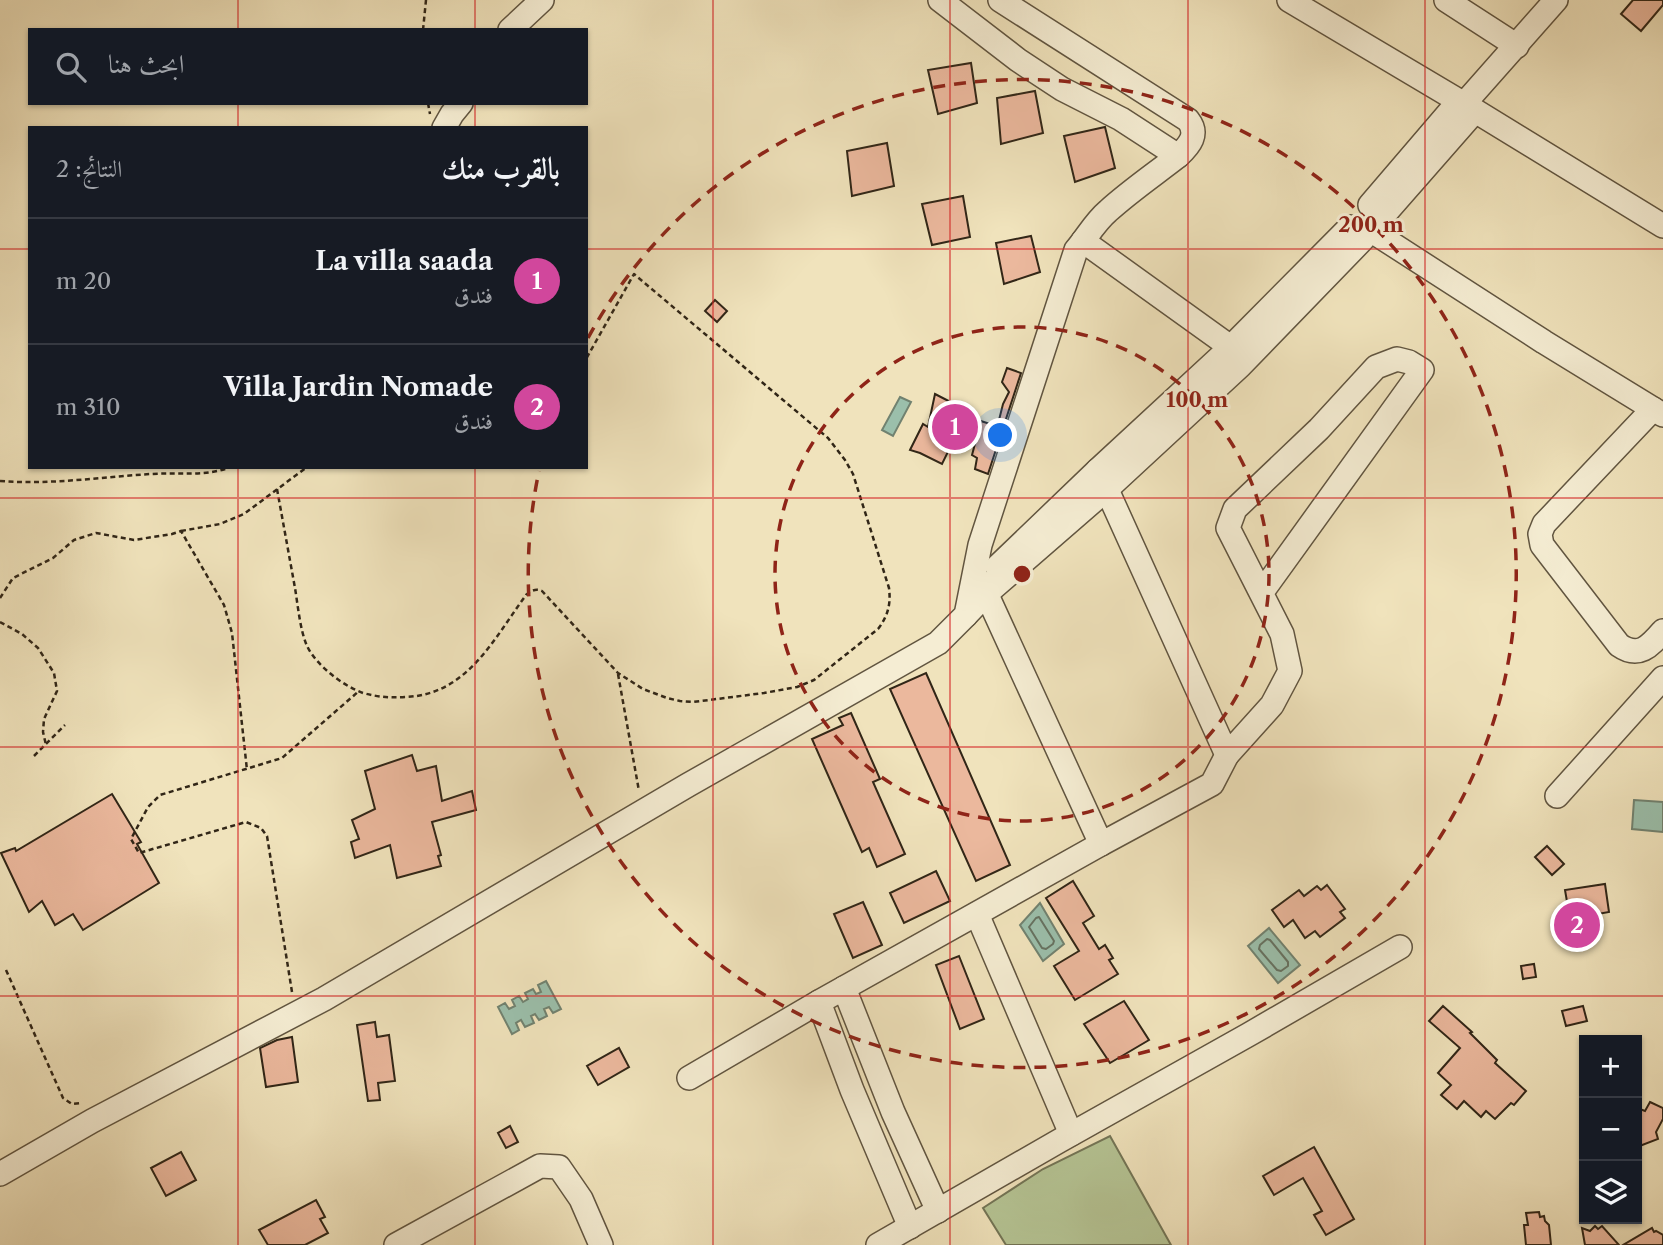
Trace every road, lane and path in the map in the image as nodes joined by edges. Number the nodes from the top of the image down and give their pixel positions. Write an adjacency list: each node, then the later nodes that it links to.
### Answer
1 (426, 0): 9 (path)
2 (542, 0): 10 (street)
3 (940, 0): 15 (street)
4 (1000, 0): 15 (street)
5 (1289, 0): 8 (street)
6 (1556, 0): 11 (street)
7 (1453, 2): 11 (street)
8 (1325, 9): 13 (street)
9 (423, 28)
10 (512, 28)
11 (1517, 46): 13 (street)
12 (459, 105): 14 (street)
13 (1466, 105): 16 (street); 17 (street)
14 (445, 126)
15 (1178, 156): 18 (street)
16 (1369, 224): 19 (street); 21 (street)
17 (1663, 226)
18 (1083, 241): 19 (street); 28 (street)
19 (1239, 353): 24 (street)
20 (588, 355): 33 (path)
21 (1658, 412): 32 (street)
22 (224, 469): 25 (path)
23 (304, 469): 26 (path)
24 (1103, 479): 28 (street); 38 (street)
25 (0, 481)
26 (277, 489): 27 (path); 35 (path)
27 (181, 531): 30 (path); 40 (path)
28 (980, 588): 42 (street); 43 (street)
29 (1262, 592): 29 (street); 38 (street)
30 (0, 598)
31 (0, 622): 37 (path)
32 (1663, 632)
33 (618, 673): 35 (path); 42 (path)
34 (1663, 678): 41 (street)
35 (359, 691): 40 (path)
36 (65, 725): 37 (path)
37 (46, 745): 39 (path)
38 (1227, 755): 43 (street)
39 (34, 756)
40 (247, 770): 48 (path)
41 (1558, 796)
42 (643, 811): 55 (street)
43 (1101, 845): 44 (street)
44 (977, 914): 47 (street); 54 (street)
45 (1400, 947): 54 (street)
46 (6, 970): 53 (path)
47 (844, 988): 49 (street); 50 (street)
48 (291, 998)
49 (819, 1002): 51 (street); 52 (street)
50 (877, 1073): 52 (street); 56 (street)
51 (689, 1078)
52 (852, 1090): 57 (street)
53 (85, 1102)
54 (1071, 1134): 56 (street)
55 (0, 1174)
56 (938, 1211): 57 (street)
57 (910, 1227): 60 (street)
58 (396, 1245): 59 (street)
59 (601, 1245)
60 (878, 1245)

